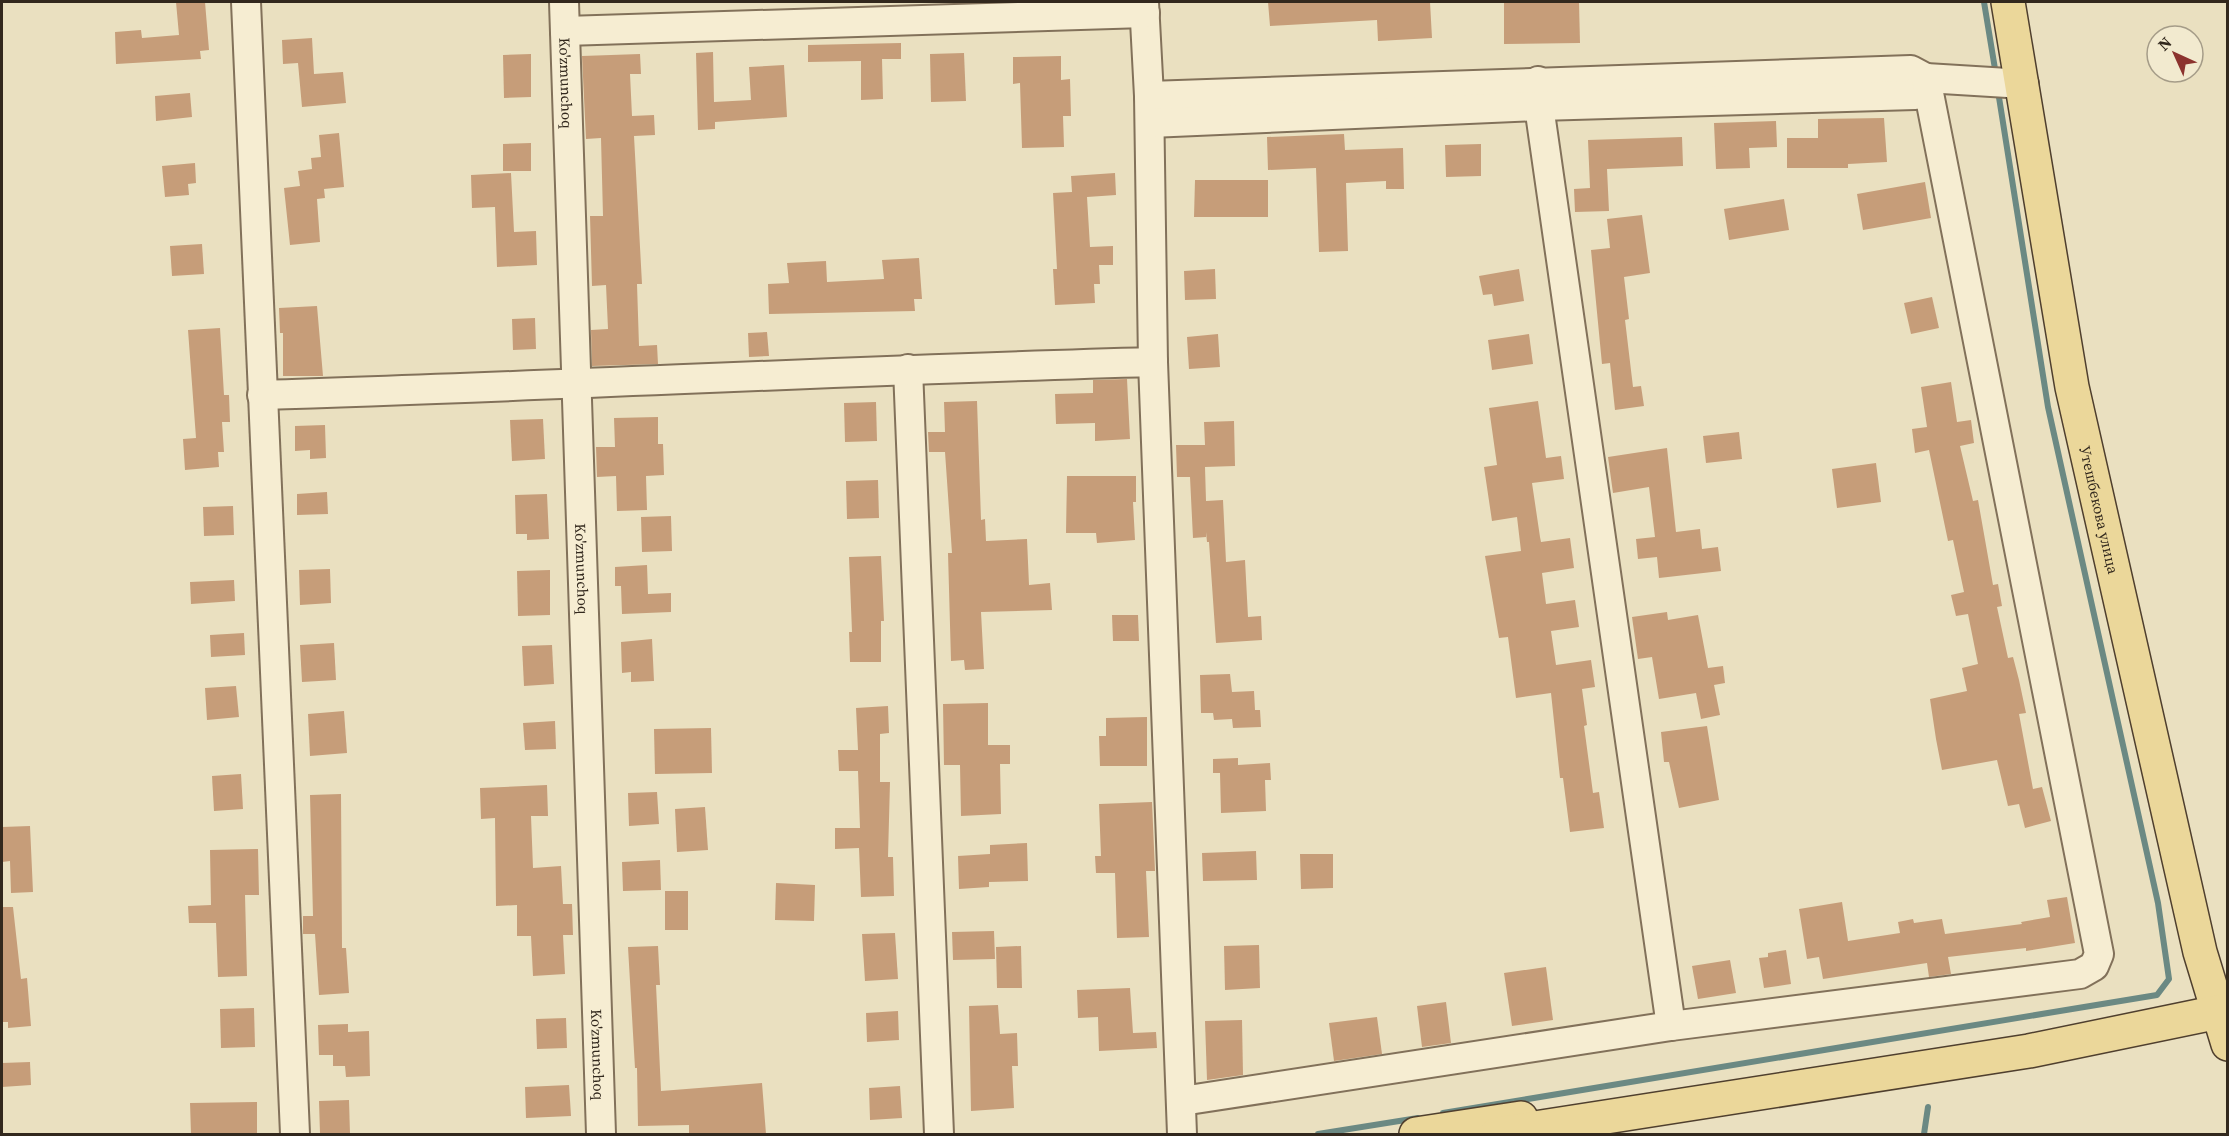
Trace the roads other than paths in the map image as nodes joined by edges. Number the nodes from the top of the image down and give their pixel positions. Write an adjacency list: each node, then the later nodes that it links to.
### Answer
1 (246, 2): 13 (street)
2 (564, 2): 5 (street, Ko'zmunchoq)
3 (2008, 2): 7 (main road, Утешбекова улица)
4 (1145, 7): 5 (street); 9 (street)
5 (565, 32): 12 (street, Ko'zmunchoq)
6 (1926, 78): 7 (street); 8 (street); 15 (street)
7 (2024, 84): 14 (main road, Утешбекова улица)
8 (1538, 94): 9 (street); 15 (street)
9 (1149, 109): 10 (street)
10 (1153, 362): 11 (street); 18 (street)
11 (908, 369): 12 (street); 21 (street)
12 (575, 385): 13 (street); 20 (street, Ko'zmunchoq)
13 (262, 395): 19 (street)
14 (2222, 1011): 16 (main road); 17 (main road, Утешбекова улица)
15 (1671, 1026): 18 (street)
16 (2148, 1026): 23 (main road); 24 (main road)
17 (2228, 1044)
18 (1182, 1101): 22 (street)
19 (294, 1134)
20 (601, 1134)
21 (939, 1134)
22 (1182, 1134)
23 (1416, 1134)
24 (1497, 1134)

